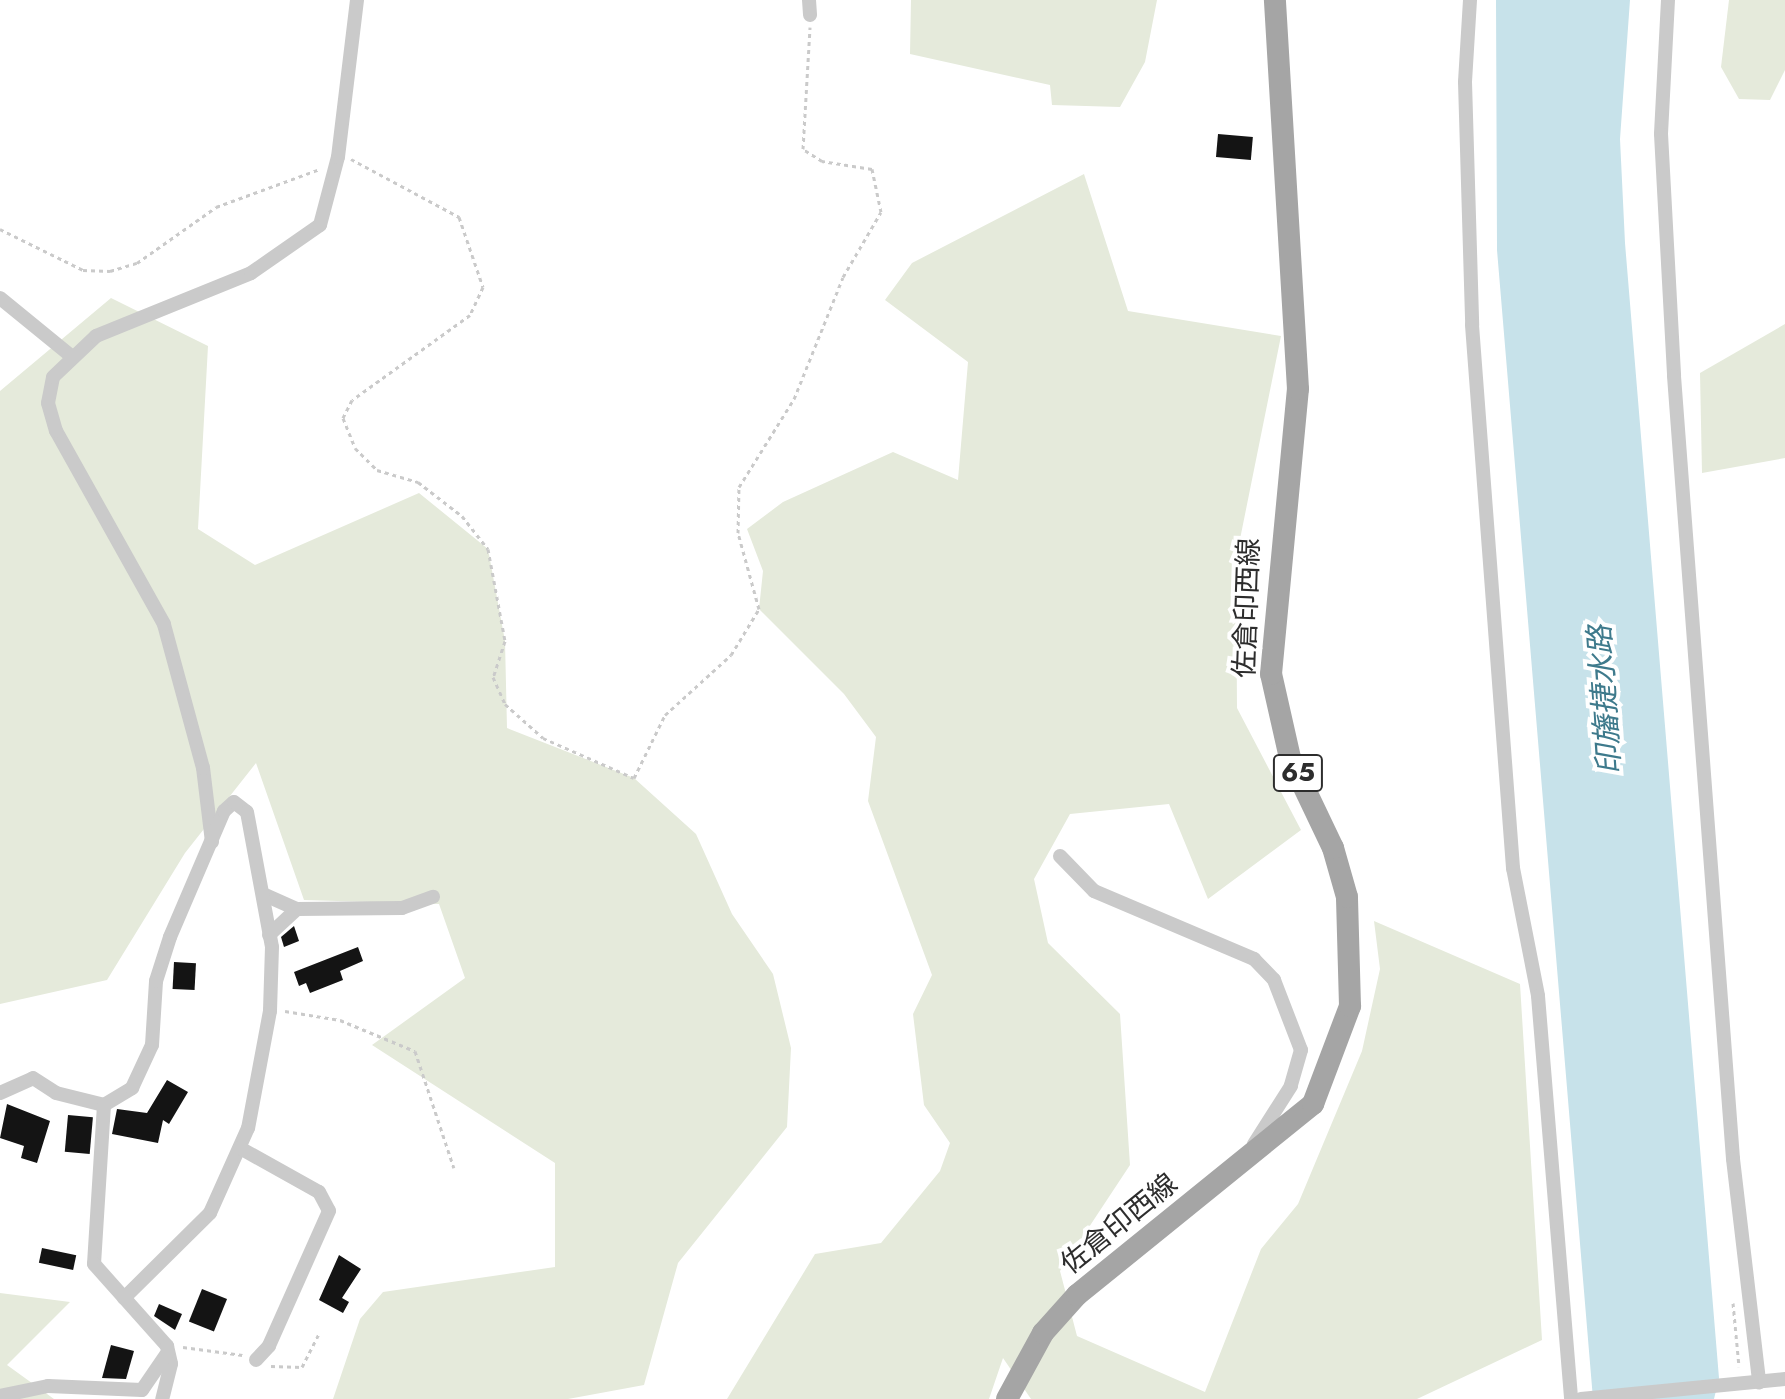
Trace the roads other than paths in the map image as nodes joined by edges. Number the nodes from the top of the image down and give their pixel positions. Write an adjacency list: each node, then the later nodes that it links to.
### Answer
1 (357, 0): 6 (street)
2 (1275, 0): 16 (main road, 佐倉印西線 / 65)
3 (1470, 0): 25 (street)
4 (1668, 0): 21 (street)
5 (0, 298): 6 (street)
6 (70, 355): 7 (street)
7 (212, 842): 9 (street); 14 (street)
8 (1060, 856): 16 (street)
9 (265, 895): 11 (street); 12 (street)
10 (433, 897): 11 (street)
11 (297, 909): 12 (street)
12 (269, 935): 15 (street)
13 (0, 1093): 14 (street)
14 (104, 1105): 17 (street)
15 (240, 1148): 17 (street); 19 (street)
16 (1238, 1167): 24 (main road, 佐倉印西線 / 65)
17 (124, 1298): 18 (street)
18 (168, 1352): 22 (street); 23 (street)
19 (256, 1360)
20 (1785, 1379): 21 (street)
21 (1759, 1382): 26 (street)
22 (0, 1396)
23 (162, 1399)
24 (1007, 1399)
25 (1571, 1399)
26 (1581, 1399)

